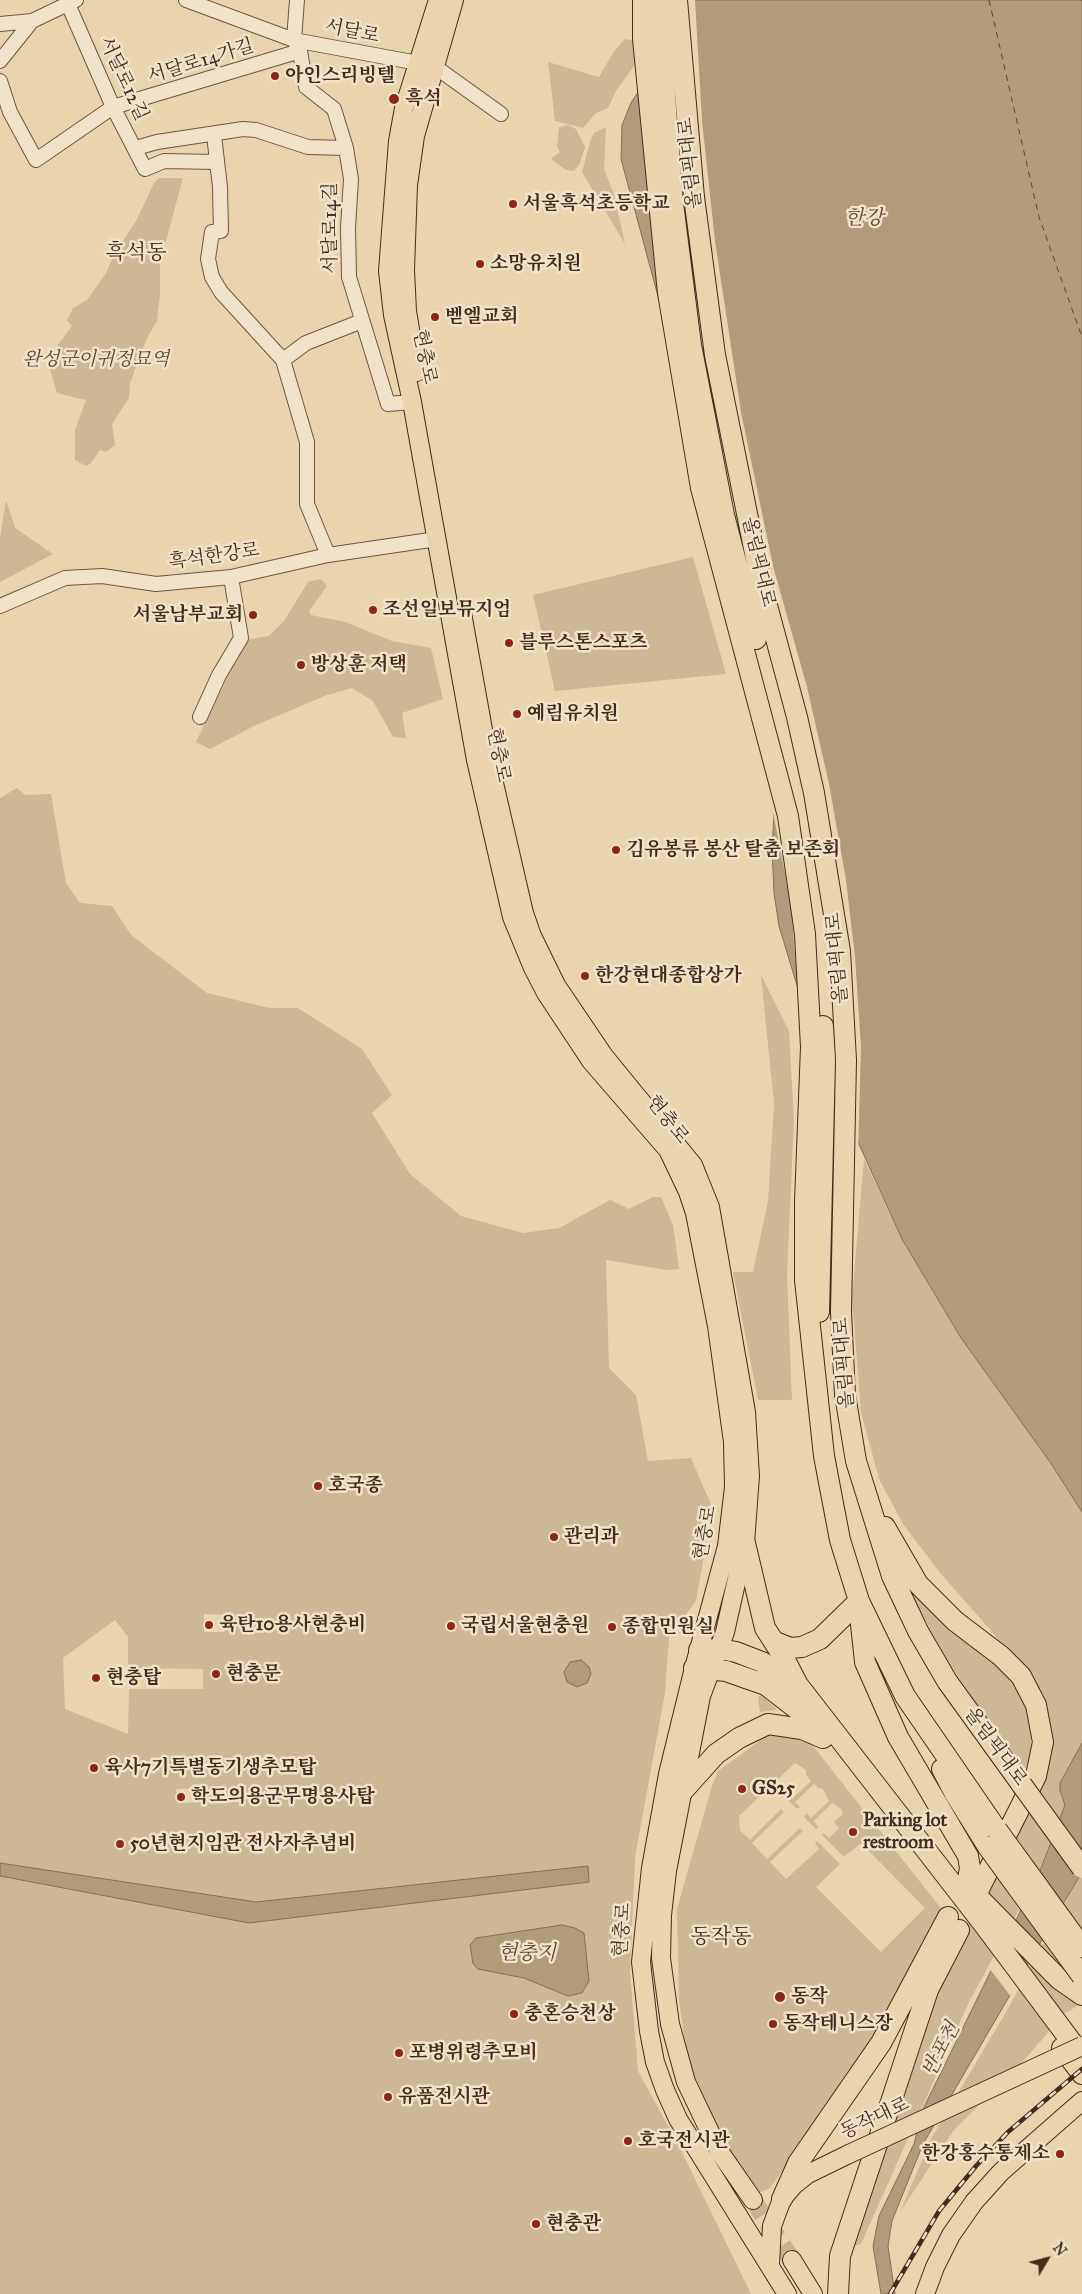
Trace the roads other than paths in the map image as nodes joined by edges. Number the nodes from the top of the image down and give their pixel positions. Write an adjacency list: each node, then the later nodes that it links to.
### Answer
1 (186, 0): 11 (street, 서달로)
2 (297, 0): 11 (street, 서달로14길)
3 (438, 0): 13 (main road, 현충로)
4 (454, 0): 13 (main road, 현충로)
5 (643, 0): 29 (highway, 올림픽대로)
6 (658, 0): 29 (highway, 올림픽대로)
7 (677, 0): 30 (highway, 올림픽대로)
8 (72, 2): 9 (street); 15 (street, 서달로12길)
9 (32, 21): 10 (street); 12 (street)
10 (0, 24)
11 (297, 46): 13 (street, 서달로); 15 (street, 서달로14가길); 19 (street, 서달로14길)
12 (0, 61)
13 (426, 65): 16 (street, 서달로); 23 (main road, 현충로); 31 (main road, 현충로)
14 (0, 81): 15 (street, 서달로14가길)
15 (114, 107): 18 (street, 서달로12길)
16 (502, 114)
17 (214, 135): 18 (street); 19 (street); 20 (street)
18 (136, 148): 20 (street, 서달로12길)
19 (346, 148): 21 (street, 서달로14길)
20 (217, 162): 22 (street)
21 (362, 321): 22 (street); 23 (street, 서달로14길)
22 (283, 360): 25 (street)
23 (412, 402): 24 (main road, 현충로)
24 (437, 540): 25 (street, 흑석한강로); 35 (main road, 현충로)
25 (328, 555): 26 (street, 흑석한강로)
26 (231, 577): 27 (street, 흑석한강로); 28 (street)
27 (0, 606)
28 (200, 717)
29 (813, 1202): 32 (highway, 올림픽대로)
30 (856, 1461): 41 (highway, 올림픽대로, bridge); 42 (highway)
31 (745, 1543): 33 (highway); 34 (main road, 현충로)
32 (859, 1601): 33 (highway); 40 (highway, 올림픽대로); 42 (highway)
33 (773, 1640): 36 (highway)
34 (720, 1649): 35 (highway); 36 (highway)
35 (701, 1662): 37 (highway); 38 (main road, 현충로); 55 (main road, 현충로)
36 (798, 1685): 39 (highway)
37 (824, 1738): 38 (highway); 43 (highway)
38 (682, 1792): 53 (main road, 현충로)
39 (906, 1825): 42 (highway); 43 (highway)
40 (993, 1838): 44 (highway, 올림픽대로, bridge); 45 (highway, 올림픽대로, bridge)
41 (1082, 1868)
42 (976, 1891): 46 (highway)
43 (982, 1932): 47 (highway)
44 (1082, 1947)
45 (1082, 1976)
46 (1082, 1995)
47 (1056, 2032): 49 (highway); 50 (highway)
48 (1082, 2046): 52 (main road, 동작대로, bridge)
49 (1082, 2056)
50 (1082, 2074)
51 (1082, 2101): 59 (main road)
52 (782, 2199): 55 (main road, 동작대로); 58 (highway)
53 (753, 2200)
54 (792, 2260): 57 (main road)
55 (770, 2265): 56 (main road, 현충로)
56 (787, 2294)
57 (813, 2294)
58 (838, 2294)
59 (925, 2294)

